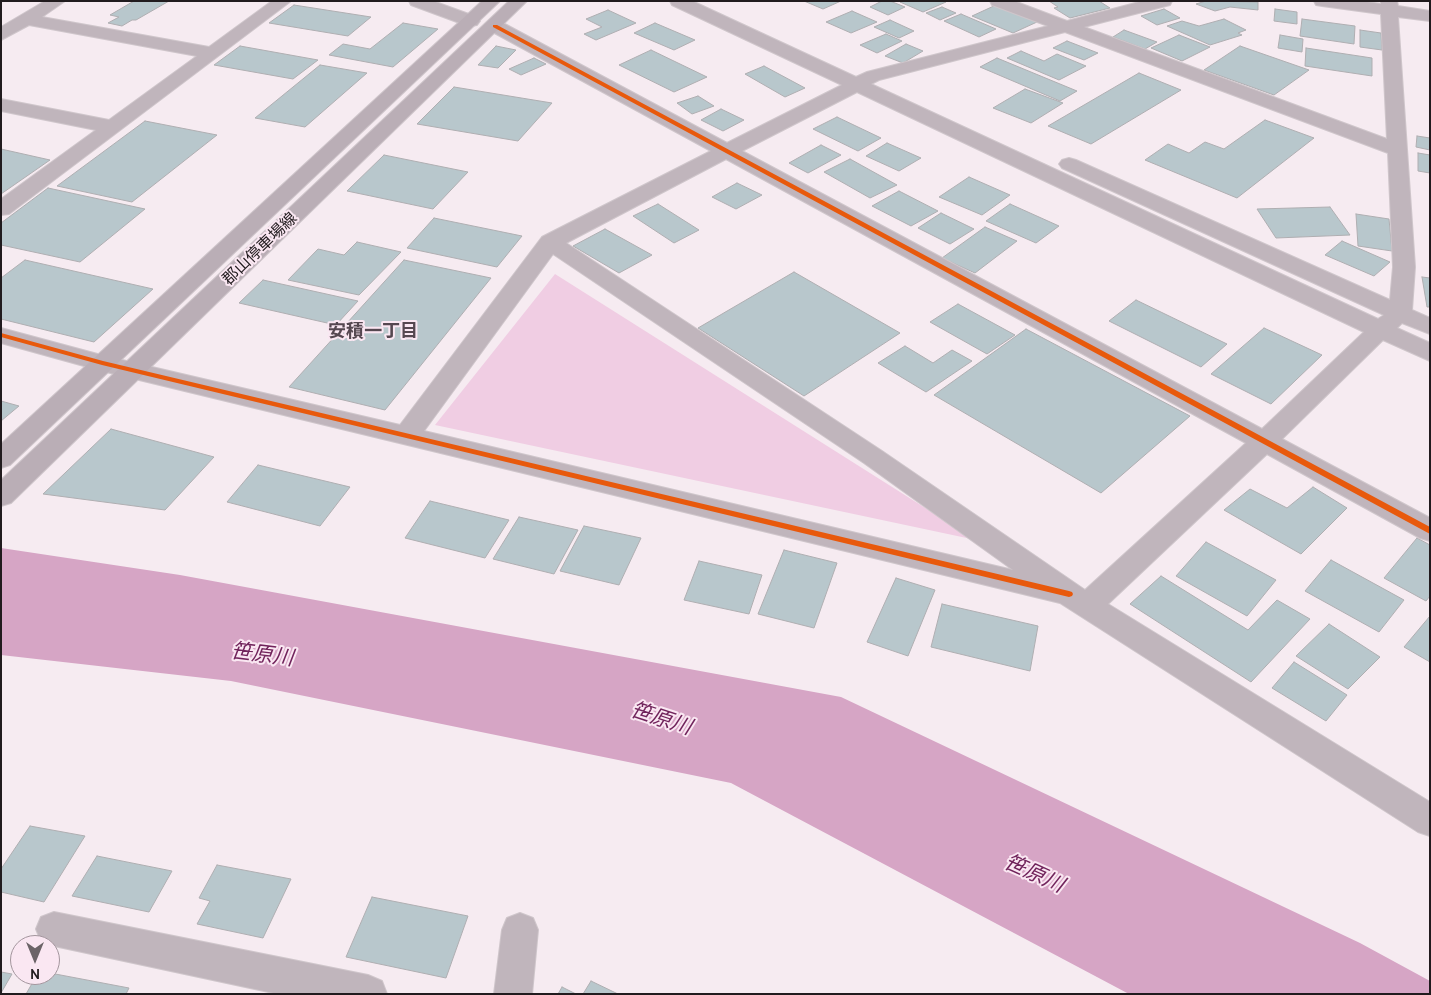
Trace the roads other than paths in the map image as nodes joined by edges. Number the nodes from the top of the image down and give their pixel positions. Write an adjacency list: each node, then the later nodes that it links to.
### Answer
1 (57, 1): 13 (street)
2 (283, 1): 18 (street)
3 (417, 1): 14 (street)
4 (492, 1): 14 (main road, 郡山停車場線)
5 (519, 1): 15 (main road, 郡山停車場線)
6 (678, 1): 20 (street)
7 (710, 1): 19 (street)
8 (998, 1): 16 (street)
9 (1164, 1): 16 (street)
10 (1322, 1): 11 (street)
11 (1390, 6): 12 (street); 23 (street)
12 (1430, 16)
13 (27, 20): 17 (street); 18 (street)
14 (471, 21): 32 (main road, 郡山停車場線)
15 (495, 26): 24 (street); 33 (main road, 郡山停車場線)
16 (1068, 27): 19 (street); 23 (street)
17 (1, 35)
18 (213, 53): 22 (street)
19 (873, 76): 20 (street); 27 (street)
20 (855, 85): 24 (street); 29 (street)
21 (1, 105): 22 (street)
22 (112, 127): 25 (street)
23 (1397, 150): 27 (street)
24 (726, 151): 26 (street); 35 (street)
25 (1, 209)
26 (550, 242): 34 (street); 39 (street)
27 (1400, 313): 28 (street); 29 (street)
28 (1430, 327)
29 (1380, 330): 31 (street); 35 (street)
30 (1, 335): 32 (street)
31 (1430, 353)
32 (102, 363): 33 (street); 36 (main road, 郡山停車場線)
33 (133, 370): 34 (street); 37 (main road, 郡山停車場線)
34 (406, 436): 39 (street)
35 (1265, 441): 38 (street); 39 (street)
36 (1, 459)
37 (1, 496)
38 (1430, 531)
39 (1078, 599): 40 (street)
40 (1430, 821)
41 (54, 929): 43 (street)
42 (520, 930): 44 (street)
43 (368, 994)
44 (513, 994)

